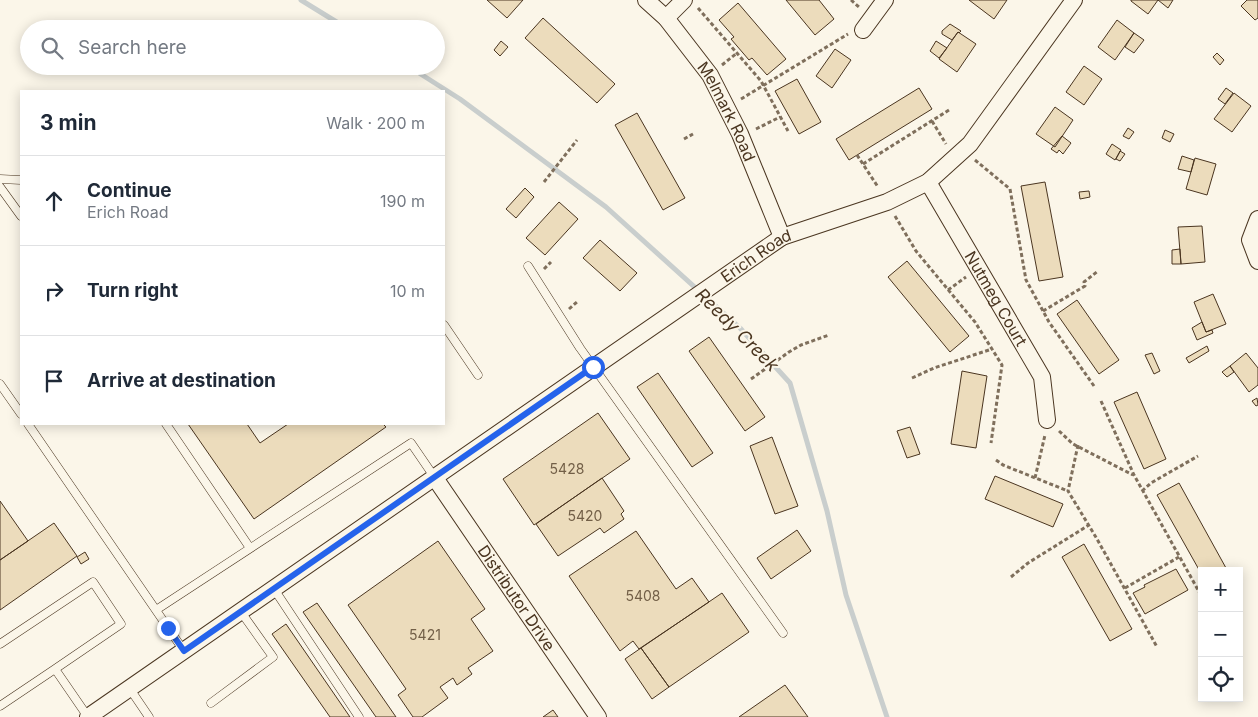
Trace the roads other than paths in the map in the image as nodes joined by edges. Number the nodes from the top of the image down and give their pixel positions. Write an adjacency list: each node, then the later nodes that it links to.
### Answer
1 (646, 0): 5 (street, Melmark Road)
2 (884, 0): 6 (street)
3 (1074, 0): 9 (street, Erich Road)
4 (691, 4): 5 (street)
5 (666, 18): 13 (street, Melmark Road)
6 (864, 30)
7 (0, 179): 8 (lane)
8 (20, 180)
9 (928, 182): 13 (street, Erich Road); 21 (street, Nutmeg Court)
10 (0, 187): 11 (lane)
11 (20, 215)
12 (1258, 219): 14 (street)
13 (782, 237): 17 (street, Erich Road)
14 (1258, 261)
15 (528, 266): 17 (lane)
16 (445, 326): 18 (lane)
17 (593, 367): 24 (street, Erich Road); 29 (lane)
18 (478, 375)
19 (0, 384): 20 (lane)
20 (20, 413)
21 (1047, 420)
22 (29, 425): 27 (lane)
23 (167, 425): 25 (lane)
24 (435, 478): 25 (lane); 26 (street, Erich Road); 39 (street, Distributor Drive)
25 (250, 548): 27 (lane)
26 (274, 589): 28 (street, Erich Road); 38 (lane)
27 (156, 610): 31 (lane)
28 (241, 612): 31 (street, Erich Road); 34 (lane)
29 (783, 633)
30 (0, 644): 32 (lane)
31 (184, 651): 33 (street, Erich Road)
32 (55, 669): 35 (lane); 36 (lane)
33 (130, 689): 36 (street, Erich Road); 37 (lane)
34 (211, 703)
35 (0, 706)
36 (88, 717)
37 (149, 717)
38 (358, 717)
39 (598, 717)

